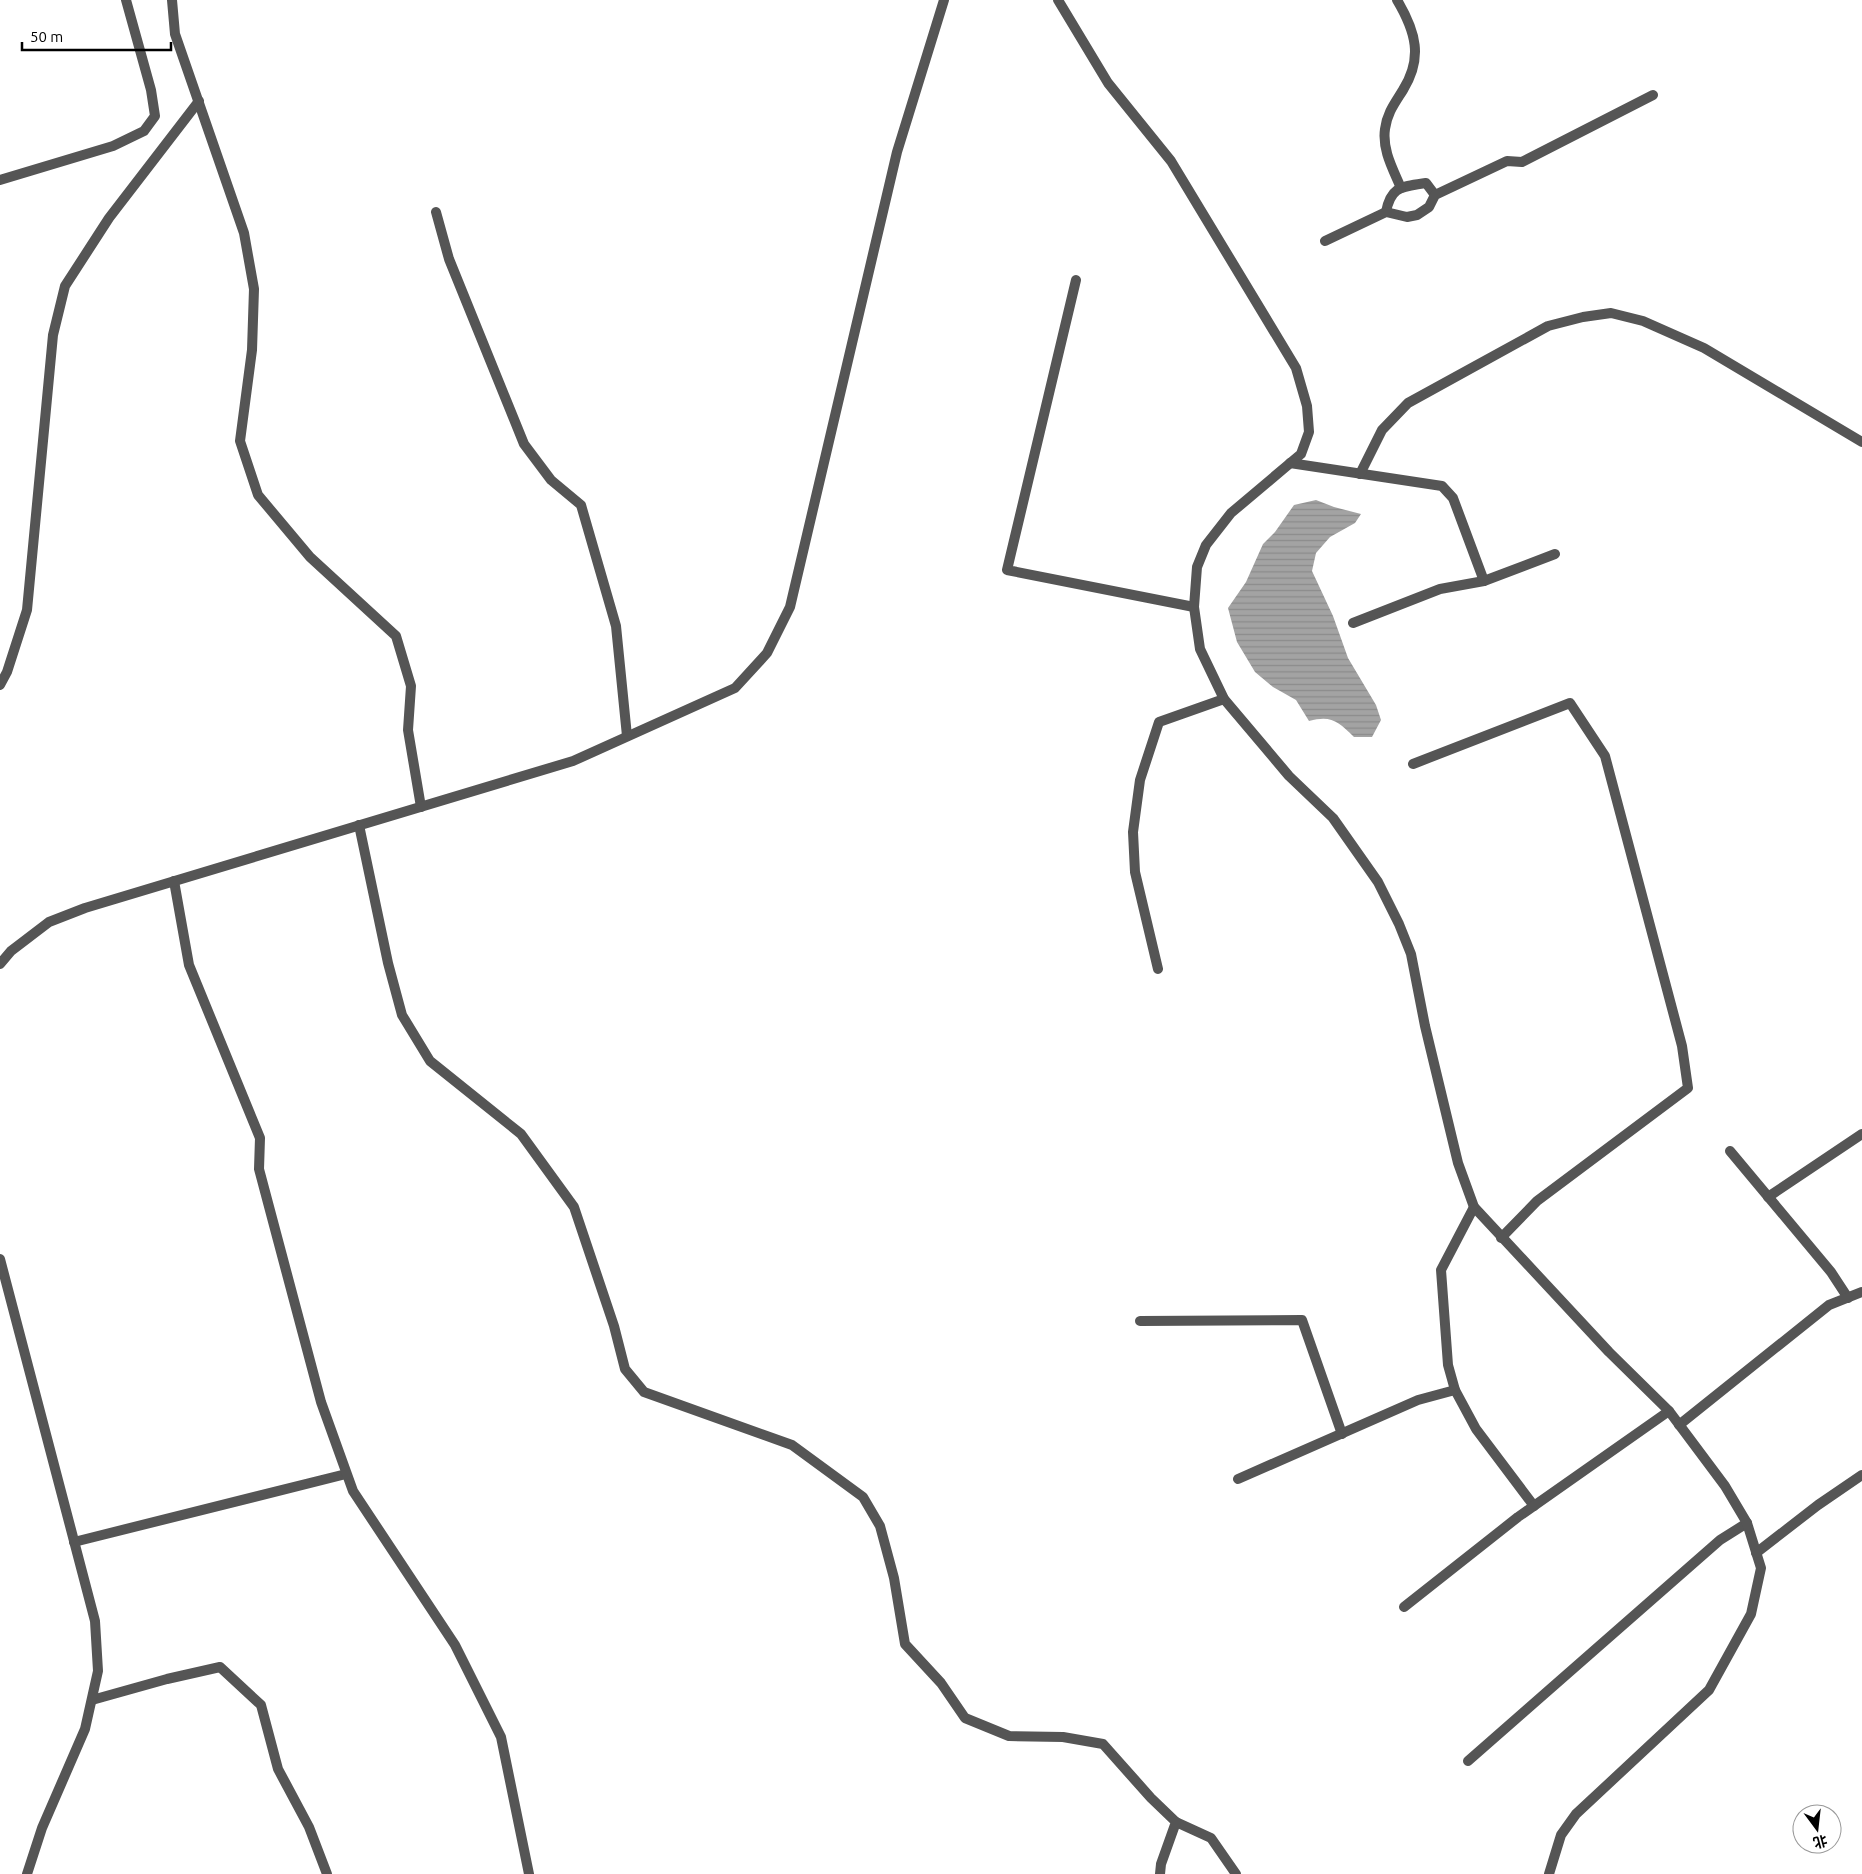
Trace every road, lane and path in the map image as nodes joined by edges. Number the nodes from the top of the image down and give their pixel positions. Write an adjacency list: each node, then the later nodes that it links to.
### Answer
1 (126, 0): 8 (street)
2 (172, 0): 7 (street)
3 (944, 0): 24 (street)
4 (1058, 0): 16 (street)
5 (1397, 0): 9 (street)
6 (1653, 95): 10 (street)
7 (199, 101): 22 (street); 26 (street)
8 (0, 180)
9 (1401, 188): 10 (street); 12 (street)
10 (1435, 195): 12 (street)
11 (436, 212): 24 (street)
12 (1386, 212): 13 (street)
13 (1325, 242)
14 (1076, 280): 20 (street)
15 (1862, 442): 17 (street)
16 (1290, 463): 17 (street); 20 (street)
17 (1360, 474): 19 (street)
18 (1555, 554): 19 (street)
19 (1484, 581): 21 (street)
20 (1194, 607): 23 (street)
21 (1353, 623)
22 (0, 684)
23 (1224, 699): 30 (street); 34 (street)
24 (628, 736): 26 (street)
25 (1413, 764): 35 (street)
26 (421, 806): 27 (street)
27 (359, 825): 28 (street); 54 (street)
28 (174, 881): 29 (street); 44 (street)
29 (0, 964)
30 (1158, 969)
31 (1862, 1134): 33 (street)
32 (1730, 1151): 33 (street)
33 (1768, 1197): 38 (street)
34 (1474, 1207): 35 (street); 40 (street)
35 (1501, 1238): 41 (street)
36 (0, 1259): 49 (street)
37 (1862, 1292): 38 (street)
38 (1848, 1298): 42 (street)
39 (1140, 1321): 43 (street)
40 (1455, 1390): 43 (street); 47 (street)
41 (1669, 1411): 42 (street); 47 (street)
42 (1679, 1425): 48 (street)
43 (1342, 1434): 46 (street)
44 (346, 1474): 49 (street); 57 (street)
45 (1862, 1475): 50 (street)
46 (1238, 1479)
47 (1534, 1506): 51 (street)
48 (1747, 1523): 50 (street); 53 (street)
49 (74, 1542): 52 (street)
50 (1756, 1553): 60 (street)
51 (1404, 1607)
52 (92, 1700): 55 (street); 56 (street)
53 (1468, 1761)
54 (1176, 1822): 58 (street); 59 (street)
55 (27, 1874)
56 (327, 1874)
57 (529, 1874)
58 (1160, 1874)
59 (1236, 1874)
60 (1549, 1874)

